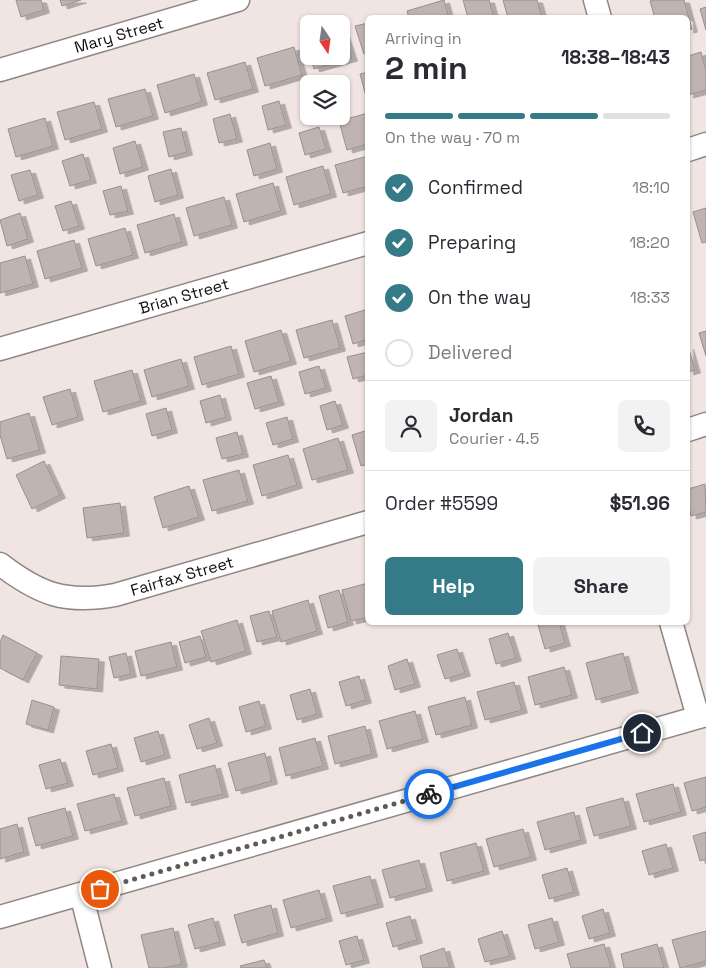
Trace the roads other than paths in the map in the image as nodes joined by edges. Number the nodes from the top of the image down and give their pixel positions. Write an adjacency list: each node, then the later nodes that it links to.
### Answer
1 (595, 0): 3 (street)
2 (233, 1): 4 (street, Mary Street)
3 (599, 15)
4 (0, 70)
5 (706, 144): 6 (street)
6 (690, 149)
7 (365, 244): 8 (street, Brian Street)
8 (0, 349)
9 (706, 424): 10 (street)
10 (690, 429)
11 (365, 523): 12 (street, Fairfax Street)
12 (0, 564)
13 (672, 625): 14 (street)
14 (702, 716): 15 (street)
15 (81, 894): 16 (street); 17 (street)
16 (0, 917)
17 (100, 968)

